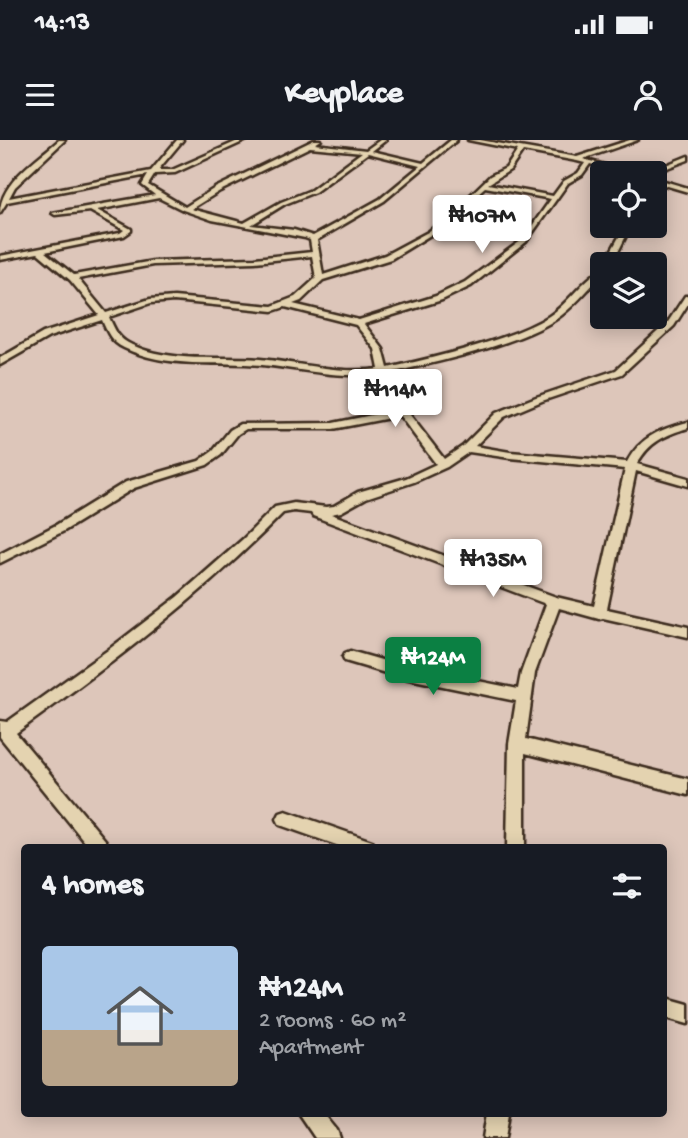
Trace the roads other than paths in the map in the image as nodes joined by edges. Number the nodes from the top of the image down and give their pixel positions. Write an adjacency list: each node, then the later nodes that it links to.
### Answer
1 (62, 140): 18 (street)
2 (180, 140): 17 (street)
3 (244, 140): 17 (street)
4 (318, 140): 9 (street)
5 (383, 140): 11 (street)
6 (454, 140): 15 (street)
7 (471, 140): 10 (street)
8 (635, 140): 13 (street)
9 (310, 145): 11 (street); 29 (street)
10 (522, 149): 13 (street); 19 (street)
11 (365, 151): 15 (street); 32 (street)
12 (688, 158): 16 (street)
13 (577, 159): 14 (street)
14 (588, 162): 26 (street)
15 (424, 165): 33 (street)
16 (667, 166)
17 (153, 172): 25 (street); 27 (street)
18 (14, 184): 21 (street); 27 (street)
19 (484, 185): 23 (street); 24 (street)
20 (667, 185): 22 (street)
21 (0, 186)
22 (688, 190)
23 (477, 191): 24 (street); 38 (street)
24 (519, 192): 26 (street)
25 (159, 196): 28 (street); 29 (street)
26 (555, 198): 43 (street)
27 (5, 201): 30 (street)
28 (90, 209): 31 (street); 34 (street)
29 (186, 209): 32 (street)
30 (0, 211)
31 (55, 213)
32 (244, 226): 33 (street)
33 (313, 239): 35 (street)
34 (38, 250): 36 (street); 37 (street)
35 (314, 254): 37 (street); 38 (street)
36 (0, 258)
37 (72, 278): 42 (street)
38 (320, 278): 41 (street)
39 (590, 282): 45 (street)
40 (688, 298): 48 (street)
41 (286, 305): 42 (street); 43 (street)
42 (104, 316): 44 (street); 45 (street)
43 (359, 323): 45 (street)
44 (0, 362)
45 (384, 372): 46 (street)
46 (402, 412): 49 (street); 53 (street)
47 (688, 425): 50 (street)
48 (467, 448): 49 (street); 50 (street)
49 (443, 466): 52 (street)
50 (631, 466): 51 (street); 55 (street)
51 (688, 482)
52 (312, 511): 54 (street); 59 (street)
53 (0, 559)
54 (554, 602): 55 (street); 58 (street)
55 (599, 614): 56 (street)
56 (688, 632)
57 (351, 657): 58 (street)
58 (525, 697): 60 (street)
59 (2, 729): 63 (street)
60 (517, 744): 61 (street); 65 (street)
61 (688, 787)
62 (286, 819): 64 (street)
63 (98, 844)
64 (357, 844)
65 (516, 844)
66 (667, 1008): 67 (street)
67 (688, 1014)
68 (312, 1117): 70 (street)
69 (497, 1117): 71 (street)
70 (328, 1138)
71 (494, 1138)

